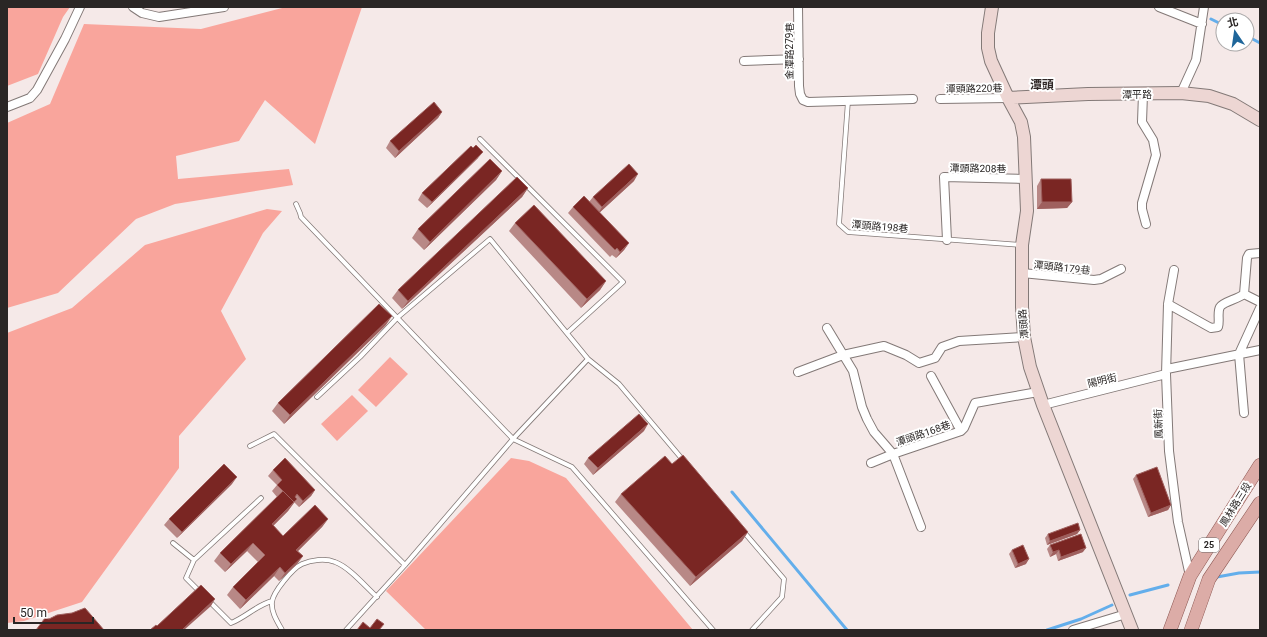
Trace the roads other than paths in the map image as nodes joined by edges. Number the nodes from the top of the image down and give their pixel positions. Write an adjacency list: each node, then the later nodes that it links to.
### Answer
1 (80, 7): 17 (street)
2 (132, 7): 3 (street)
3 (224, 7)
4 (798, 7): 9 (street, 金潭路279巷)
5 (992, 7): 13 (street, 潭頭路)
6 (1159, 7): 8 (street)
7 (1204, 7): 8 (street)
8 (1202, 24): 11 (street)
9 (799, 59): 10 (street); 16 (street, 金潭路279巷)
10 (744, 61)
11 (1181, 93): 12 (street, 潭平路); 18 (street, 潭平路)
12 (1143, 94): 13 (street, 潭平路); 22 (street)
13 (1008, 98): 15 (street, 潭頭路220巷); 20 (street, 潭頭路)
14 (913, 99): 16 (street)
15 (940, 99)
16 (848, 100): 23 (lane, 潭頭路198巷)
17 (7, 107)
18 (1260, 120)
19 (480, 140): 35 (lane)
20 (1026, 179): 23 (street, 潭頭路208巷); 24 (street, 潭頭路)
21 (296, 204): 33 (lane)
22 (1146, 224)
23 (947, 240): 24 (lane, 潭頭路198巷)
24 (1022, 245): 28 (street, 潭頭路)
25 (1260, 253): 29 (street)
26 (1121, 269): 28 (street, 潭頭路179巷)
27 (1174, 270): 31 (street, 鳳新街)
28 (1022, 273): 36 (street, 潭頭路)
29 (1244, 294): 30 (street); 31 (street)
30 (1260, 302)
31 (1168, 304): 42 (street, 鳳新街)
32 (1260, 308): 38 (street)
33 (397, 318): 35 (lane); 45 (lane); 49 (lane)
34 (827, 328): 39 (street, 潭頭路168巷)
35 (567, 333): 40 (lane)
36 (1024, 337): 39 (street); 44 (street, 潭頭路)
37 (1260, 350): 38 (street, 陽明街)
38 (1239, 354): 42 (street, 陽明街); 47 (street)
39 (843, 355): 41 (street); 51 (street, 潭頭路168巷)
40 (588, 359): 49 (lane); 53 (lane)
41 (798, 372)
42 (1166, 372): 46 (street, 陽明街); 62 (street, 鳳新街)
43 (931, 376): 48 (street)
44 (1038, 392): 46 (street, 潭頭路); 48 (street, 潭頭路168巷)
45 (317, 397)
46 (1043, 405): 65 (street, 潭頭路)
47 (1244, 414)
48 (960, 430): 51 (street, 潭頭路168巷)
49 (513, 439): 61 (lane); 68 (lane)
50 (250, 446): 61 (lane)
51 (893, 454): 52 (street, 潭頭路168巷); 58 (street, 潭頭路168巷)
52 (871, 463)
53 (686, 464)
54 (1260, 465): 62 (main road, 鳳林路三段 / 25)
55 (261, 498): 60 (lane)
56 (1260, 503): 73 (main road, 鳳林路三段 / 25)
57 (738, 524): 69 (lane)
58 (921, 527)
59 (173, 543): 60 (lane)
60 (194, 560): 64 (lane)
61 (405, 565): 63 (lane)
62 (1190, 576): 72 (main road, 鳳林路三段 / 25)
63 (377, 597): 64 (lane); 67 (lane)
64 (272, 601): 66 (lane)
65 (1126, 614): 70 (street); 71 (street, 潭頭路)
66 (282, 630)
67 (346, 630)
68 (713, 630)
69 (752, 630)
70 (1073, 630)
71 (1132, 630)
72 (1170, 630)
73 (1191, 630)

